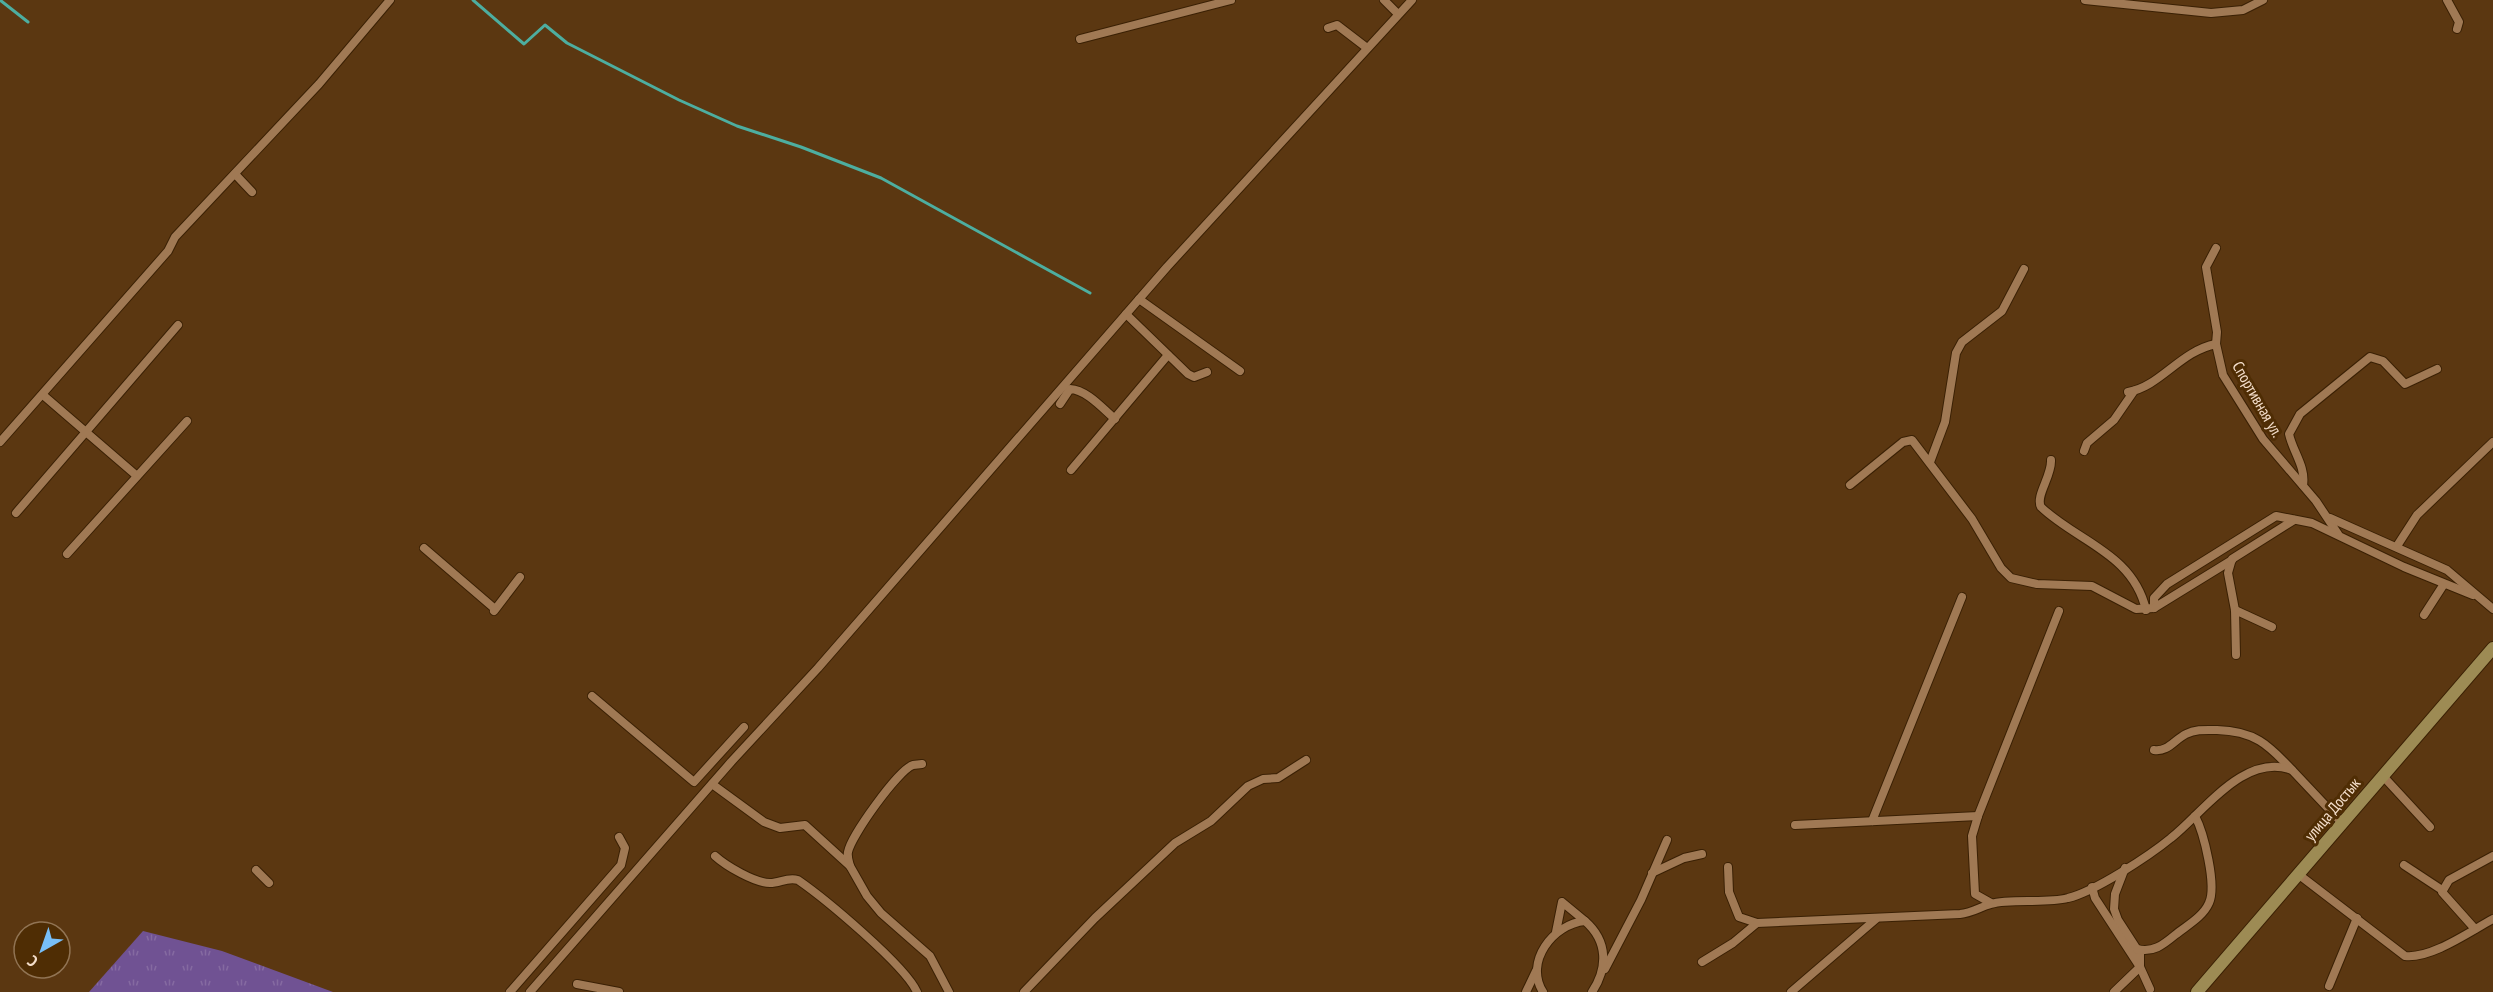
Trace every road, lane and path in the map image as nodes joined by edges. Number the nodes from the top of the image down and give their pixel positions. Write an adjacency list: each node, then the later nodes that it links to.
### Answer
1 (390, 0): 13 (street)
2 (1231, 0): 11 (street)
3 (1384, 0): 8 (street)
4 (1412, 0): 8 (street)
5 (2085, 0): 6 (street)
6 (2263, 0)
7 (2447, 0): 10 (street)
8 (1398, 14): 12 (street)
9 (1328, 28): 12 (street)
10 (2457, 29)
11 (1080, 39)
12 (1367, 48): 17 (street)
13 (235, 174): 14 (street); 26 (street)
14 (252, 192)
15 (2216, 248): 20 (street, Спортивная ул.)
16 (2024, 269): 35 (street)
17 (1139, 299): 18 (street); 23 (street)
18 (1126, 314): 21 (street); 25 (street)
19 (178, 325): 30 (street)
20 (2216, 344): 33 (street); 39 (street, Спортивная ул.)
21 (1168, 355): 24 (street); 28 (street)
22 (2437, 369): 39 (street)
23 (1240, 371)
24 (1207, 372)
25 (1066, 389): 27 (street); 28 (street); 67 (street)
26 (43, 395): 30 (street); 31 (street)
27 (1060, 404)
28 (1115, 419): 36 (street)
29 (187, 421): 37 (street)
30 (86, 433): 37 (street); 40 (street)
31 (0, 442)
32 (2493, 442): 44 (street)
33 (2084, 451)
34 (2051, 460): 52 (street)
35 (1930, 462): 38 (street); 52 (street)
36 (1071, 470)
37 (137, 476): 46 (street)
38 (1850, 485)
39 (2303, 485): 41 (street, Спортивная ул.)
40 (16, 513)
41 (2328, 517): 43 (street, Спортивная ул.); 44 (street)
42 (2295, 521): 43 (street); 47 (street); 52 (street)
43 (2338, 534): 49 (street)
44 (2397, 546): 50 (street)
45 (424, 548): 48 (street)
46 (68, 554)
47 (2232, 559): 52 (street); 54 (street)
48 (520, 577)
49 (2444, 584): 50 (street); 56 (street)
50 (2473, 595): 53 (street)
51 (1962, 597): 70 (street)
52 (2150, 609)
53 (2493, 609)
54 (2235, 610): 57 (street); 59 (street)
55 (2059, 611): 68 (street)
56 (2424, 615)
57 (2272, 627)
58 (2493, 648): 66 (main road, улица Достык)
59 (2235, 655)
60 (592, 696): 61 (street)
61 (744, 727)
62 (2154, 750): 65 (street)
63 (1306, 760): 113 (street)
64 (922, 764): 80 (street)
65 (2292, 770): 69 (street); 71 (street)
66 (2382, 775): 71 (main road, улица Достык); 73 (street)
67 (712, 784): 80 (street); 106 (street)
68 (1978, 816): 70 (street); 89 (street)
69 (2195, 816): 82 (street); 99 (street)
70 (1872, 821): 72 (street)
71 (2342, 822): 85 (main road, улица Достык)
72 (1795, 825)
73 (2430, 827)
74 (619, 837): 108 (street)
75 (1668, 840): 84 (street)
76 (1701, 854): 84 (street)
77 (715, 856): 111 (street)
78 (2493, 856): 88 (street)
79 (2404, 865): 88 (street)
80 (850, 867): 112 (street)
81 (1728, 867): 90 (street)
82 (2125, 868): 87 (street); 99 (street)
83 (256, 870): 86 (street)
84 (1652, 873): 103 (street)
85 (2298, 874): 91 (street); 119 (main road, улица Достык)
86 (269, 883)
87 (2092, 887): 89 (street); 101 (street)
88 (2442, 890): 96 (street)
89 (1991, 903): 92 (street)
90 (1738, 917): 95 (street); 98 (street)
91 (2357, 918): 96 (street); 105 (street)
92 (1876, 919): 95 (street); 117 (street)
93 (2493, 919): 96 (street)
94 (1585, 921): 97 (street); 97 (street); 103 (street)
95 (1757, 923): 98 (street)
96 (2475, 929)
97 (1555, 933): 102 (street)
98 (1745, 933): 100 (street)
99 (2137, 949): 101 (street)
100 (1702, 962)
101 (2140, 967): 107 (street); 118 (street)
102 (1536, 971): 114 (street); 115 (street)
103 (1604, 972): 116 (street)
104 (577, 984): 110 (street)
105 (2329, 986)
106 (538, 988): 109 (street)
107 (2150, 989)
108 (510, 992)
109 (530, 992)
110 (619, 992)
111 (917, 992)
112 (949, 992)
113 (1024, 992)
114 (1526, 992)
115 (1543, 992)
116 (1592, 992)
117 (1791, 992)
118 (2114, 992)
119 (2197, 992)

